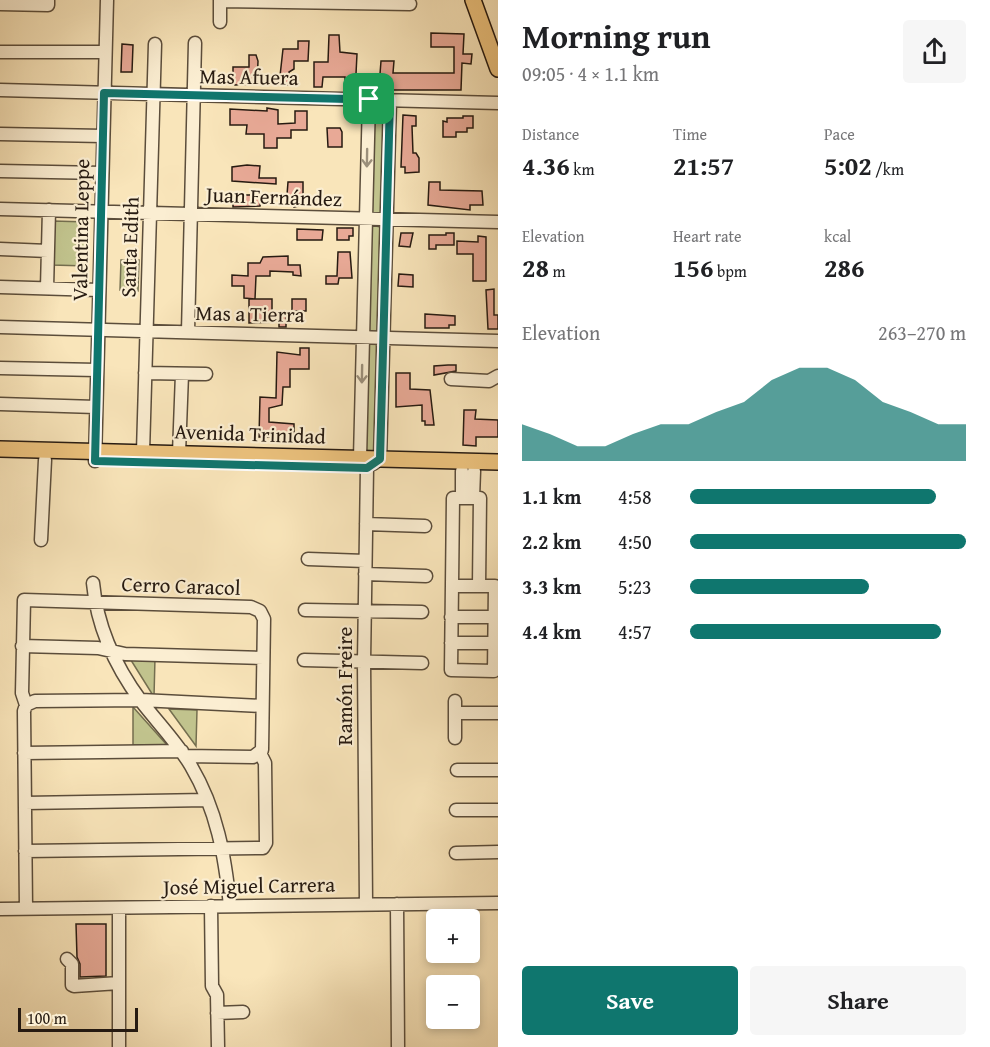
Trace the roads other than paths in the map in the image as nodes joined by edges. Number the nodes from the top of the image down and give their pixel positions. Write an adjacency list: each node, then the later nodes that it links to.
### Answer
1 (106, 0): 12 (street, Valentina Leppe)
2 (220, 0): 4 (street); 8 (street)
3 (473, 0): 13 (main road)
4 (339, 1): 7 (street)
5 (48, 3): 6 (street)
6 (0, 4)
7 (410, 7)
8 (220, 22)
9 (195, 43): 17 (street)
10 (155, 44): 16 (street, Santa Edith)
11 (0, 52): 12 (street)
12 (105, 52): 15 (street, Valentina Leppe)
13 (498, 66)
14 (0, 90): 15 (street, Mas Afuera)
15 (104, 93): 16 (street, Mas Afuera); 22 (street, Valentina Leppe)
16 (154, 94): 17 (street, Mas Afuera); 28 (street, Santa Edith)
17 (194, 95): 18 (street, Mas Afuera); 29 (street)
18 (369, 99): 19 (street, Mas Afuera); 30 (street, Ramón Freire, one-way to 30)
19 (390, 100): 20 (street, Mas Afuera); 31 (street)
20 (498, 103)
21 (0, 134): 22 (street)
22 (103, 136): 24 (street, Valentina Leppe)
23 (0, 171): 24 (street)
24 (102, 173): 27 (street, Valentina Leppe)
25 (0, 209): 26 (street, Juan Fernández)
26 (49, 210): 27 (street, Juan Fernández); 34 (street)
27 (101, 211): 28 (street, Juan Fernández); 37 (street, Valentina Leppe)
28 (150, 213): 29 (street, Juan Fernández); 40 (street, Santa Edith)
29 (191, 214): 30 (street, Juan Fernández); 41 (street)
30 (366, 219): 31 (street, Juan Fernández); 42 (street, Ramón Freire)
31 (386, 219): 32 (street, Juan Fernández); 43 (street)
32 (498, 222)
33 (0, 249): 34 (street)
34 (48, 251): 36 (street)
35 (0, 287): 36 (street)
36 (47, 288): 37 (street)
37 (99, 290): 39 (street, Valentina Leppe)
38 (0, 327): 39 (street, Mas a Tierra)
39 (98, 330): 40 (street, Mas a Tierra); 46 (street, Valentina Leppe)
40 (147, 331): 41 (street, Mas a Tierra); 47 (street, Santa Edith)
41 (188, 332): 42 (street, Mas a Tierra)
42 (363, 337): 43 (street, Mas a Tierra); 62 (street, Ramón Freire, one-way to 62)
43 (383, 338): 44 (street, Mas a Tierra); 59 (street)
44 (498, 341)
45 (0, 368): 46 (street)
46 (97, 370): 53 (street, Valentina Leppe)
47 (145, 373): 48 (street); 55 (street, Santa Edith)
48 (182, 374): 49 (street); 56 (street)
49 (206, 374)
50 (498, 376): 51 (street)
51 (451, 379)
52 (0, 404): 53 (street)
53 (96, 407): 57 (street, Valentina Leppe)
54 (0, 449): 57 (main road, Avenida Trinidad)
55 (142, 452): 56 (main road, Avenida Trinidad); 57 (main road, Avenida Trinidad)
56 (179, 453): 62 (main road, Avenida Trinidad)
57 (95, 456): 60 (main road, Avenida Trinidad); 62 (main road, Avenida Trinidad)
58 (0, 459): 60 (main road, Avenida Trinidad)
59 (380, 459): 61 (main road, Avenida Trinidad); 62 (main road, Avenida Trinidad)
60 (45, 460): 68 (street)
61 (498, 462)
62 (363, 463): 63 (main road, Avenida Trinidad); 66 (street, Ramón Freire)
63 (468, 471): 64 (main road, Avenida Trinidad); 65 (street)
64 (498, 472)
65 (468, 498): 74 (street); 75 (street)
66 (366, 524): 67 (street); 70 (street, Ramón Freire)
67 (425, 526)
68 (41, 540)
69 (308, 560): 70 (street)
70 (366, 561): 71 (street, Ramón Freire)
71 (365, 574): 72 (street); 78 (street, Ramón Freire)
72 (426, 576)
73 (93, 583): 76 (street)
74 (452, 586): 75 (street); 80 (street)
75 (479, 586): 81 (street)
76 (95, 603): 84 (street, Cerro Caracol); 85 (street); 86 (street, Cerro Caracol)
77 (305, 610): 78 (street)
78 (365, 611): 79 (street); 88 (street, Ramón Freire)
79 (422, 612)
80 (452, 617): 81 (street); 82 (street)
81 (494, 617): 83 (street)
82 (451, 643): 83 (street); 83 (street)
83 (494, 643)
84 (22, 646): 85 (street); 91 (street)
85 (111, 651): 86 (street); 90 (street)
86 (263, 658): 92 (street, Cerro Caracol)
87 (304, 660): 88 (street)
88 (364, 662): 89 (street); 109 (street, Ramón Freire)
89 (422, 663)
90 (141, 700): 91 (street); 92 (street); 97 (street)
91 (26, 705): 95 (street)
92 (262, 706): 96 (street, Cerro Caracol)
93 (498, 713): 94 (street)
94 (456, 738)
95 (24, 753): 97 (street); 101 (street)
96 (260, 753): 97 (street); 104 (street, Cerro Caracol)
97 (183, 754): 100 (street)
98 (457, 770): 99 (street)
99 (498, 770)
100 (207, 800): 101 (street); 104 (street)
101 (25, 803): 105 (street)
102 (456, 810): 103 (street)
103 (498, 810)
104 (223, 849): 105 (street); 112 (street)
105 (25, 851): 115 (street)
106 (498, 852): 107 (street)
107 (456, 853)
108 (498, 903): 110 (street, José Miguel Carrera)
109 (366, 904): 110 (street, José Miguel Carrera); 112 (street, José Miguel Carrera)
110 (397, 904): 122 (street)
111 (211, 906): 112 (street, José Miguel Carrera); 113 (street, José Miguel Carrera); 119 (street)
112 (230, 906)
113 (119, 908): 115 (street, José Miguel Carrera); 117 (street)
114 (0, 909): 115 (street, José Miguel Carrera)
115 (26, 909)
116 (67, 959): 117 (street)
117 (119, 983): 120 (street)
118 (243, 1012): 119 (street)
119 (217, 1013): 121 (street)
120 (119, 1047)
121 (218, 1047)
122 (398, 1047)

